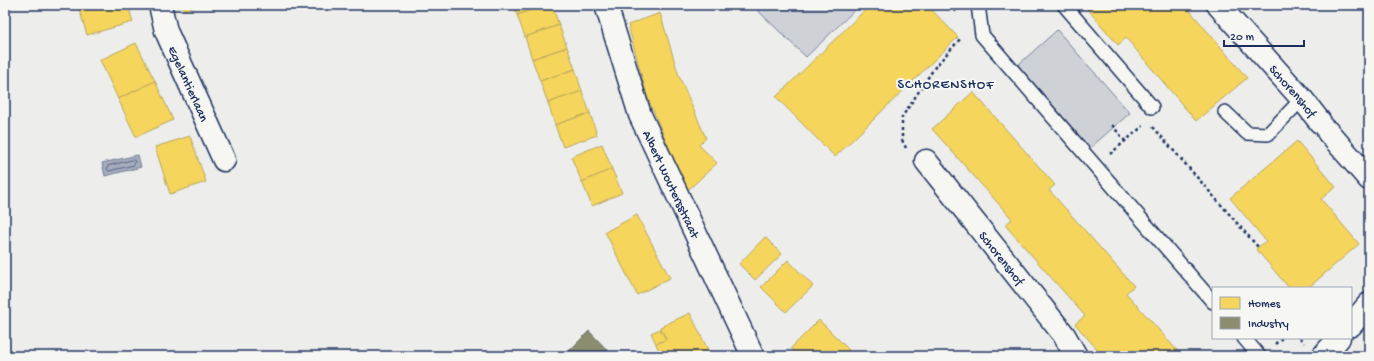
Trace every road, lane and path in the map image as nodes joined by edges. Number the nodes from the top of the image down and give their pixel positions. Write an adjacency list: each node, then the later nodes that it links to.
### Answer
1 (160, 5): 17 (street, Egelantierlaan)
2 (606, 5): 26 (street, Albert Woutersstraat)
3 (950, 5): 7 (path)
4 (978, 5): 21 (lane)
5 (1064, 5): 10 (lane)
6 (1218, 5): 9 (street, Schorenshof)
7 (960, 16)
8 (965, 33): 18 (path)
9 (1302, 99): 11 (lane); 19 (street, Schorenshof)
10 (1152, 107)
11 (1225, 112)
12 (1148, 121): 20 (path)
13 (1112, 124): 15 (path)
14 (1144, 125): 15 (path)
15 (1125, 141): 16 (path)
16 (1109, 155)
17 (224, 160)
18 (926, 161): 27 (street, Schorenshof)
19 (1369, 179)
20 (1258, 247)
21 (1212, 301)
22 (1369, 304): 23 (street)
23 (1352, 323)
24 (1245, 339): 28 (lane)
25 (1338, 339): 29 (street)
26 (753, 356)
27 (1076, 356)
28 (1259, 356)
29 (1323, 356)

